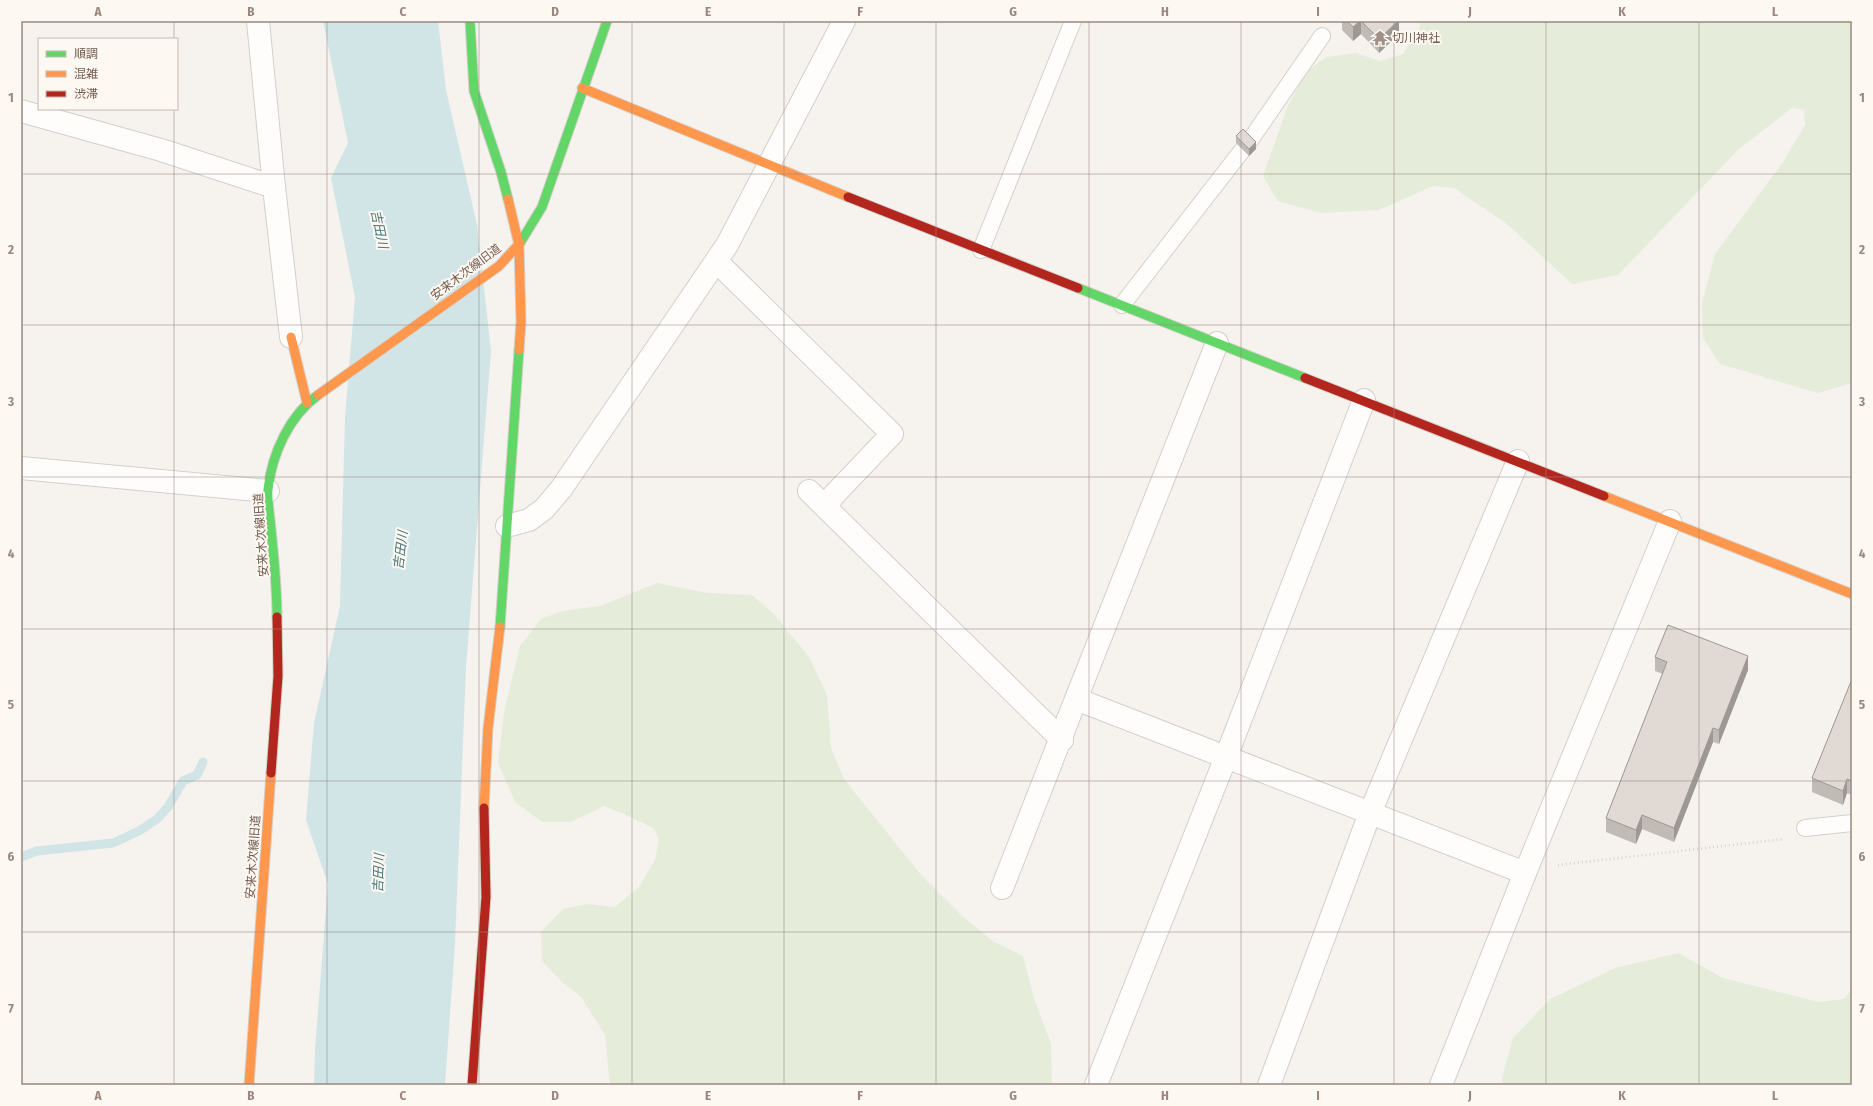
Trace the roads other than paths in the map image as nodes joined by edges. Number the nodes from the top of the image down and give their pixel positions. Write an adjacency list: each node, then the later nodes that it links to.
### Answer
1 (258, 21): 10 (street)
2 (470, 21): 11 (street)
3 (607, 21): 7 (street, 安来木次線旧道)
4 (844, 21): 9 (street)
5 (1073, 21): 12 (lane)
6 (1322, 36): 14 (lane)
7 (582, 88): 9 (street); 11 (street, 安来木次線旧道)
8 (21, 111): 10 (street)
9 (770, 166): 12 (street); 13 (street)
10 (274, 186): 15 (street)
11 (519, 245): 18 (street, 安来木次線旧道); 25 (street)
12 (981, 250): 14 (street)
13 (717, 262): 23 (street); 25 (street)
14 (1122, 305): 16 (street)
15 (291, 337): 18 (street)
16 (1217, 343): 17 (street); 27 (street)
17 (1364, 400): 19 (street); 29 (street)
18 (307, 403): 22 (street, 安来木次線旧道)
19 (1518, 461): 24 (street); 30 (street)
20 (21, 468): 22 (street)
21 (810, 490): 23 (street)
22 (268, 491): 35 (street, 安来木次線旧道)
23 (827, 508): 28 (street)
24 (1670, 521): 26 (street); 33 (street)
25 (507, 526): 36 (street)
26 (1852, 594)
27 (1076, 699): 28 (street); 29 (street)
28 (1062, 740): 34 (street)
29 (1226, 757): 30 (street); 37 (street)
30 (1370, 813): 33 (street); 38 (street)
31 (1852, 823): 32 (lane)
32 (1805, 828)
33 (1525, 873): 39 (street)
34 (1002, 888)
35 (249, 1085)
36 (472, 1085)
37 (1096, 1085)
38 (1269, 1085)
39 (1441, 1085)

